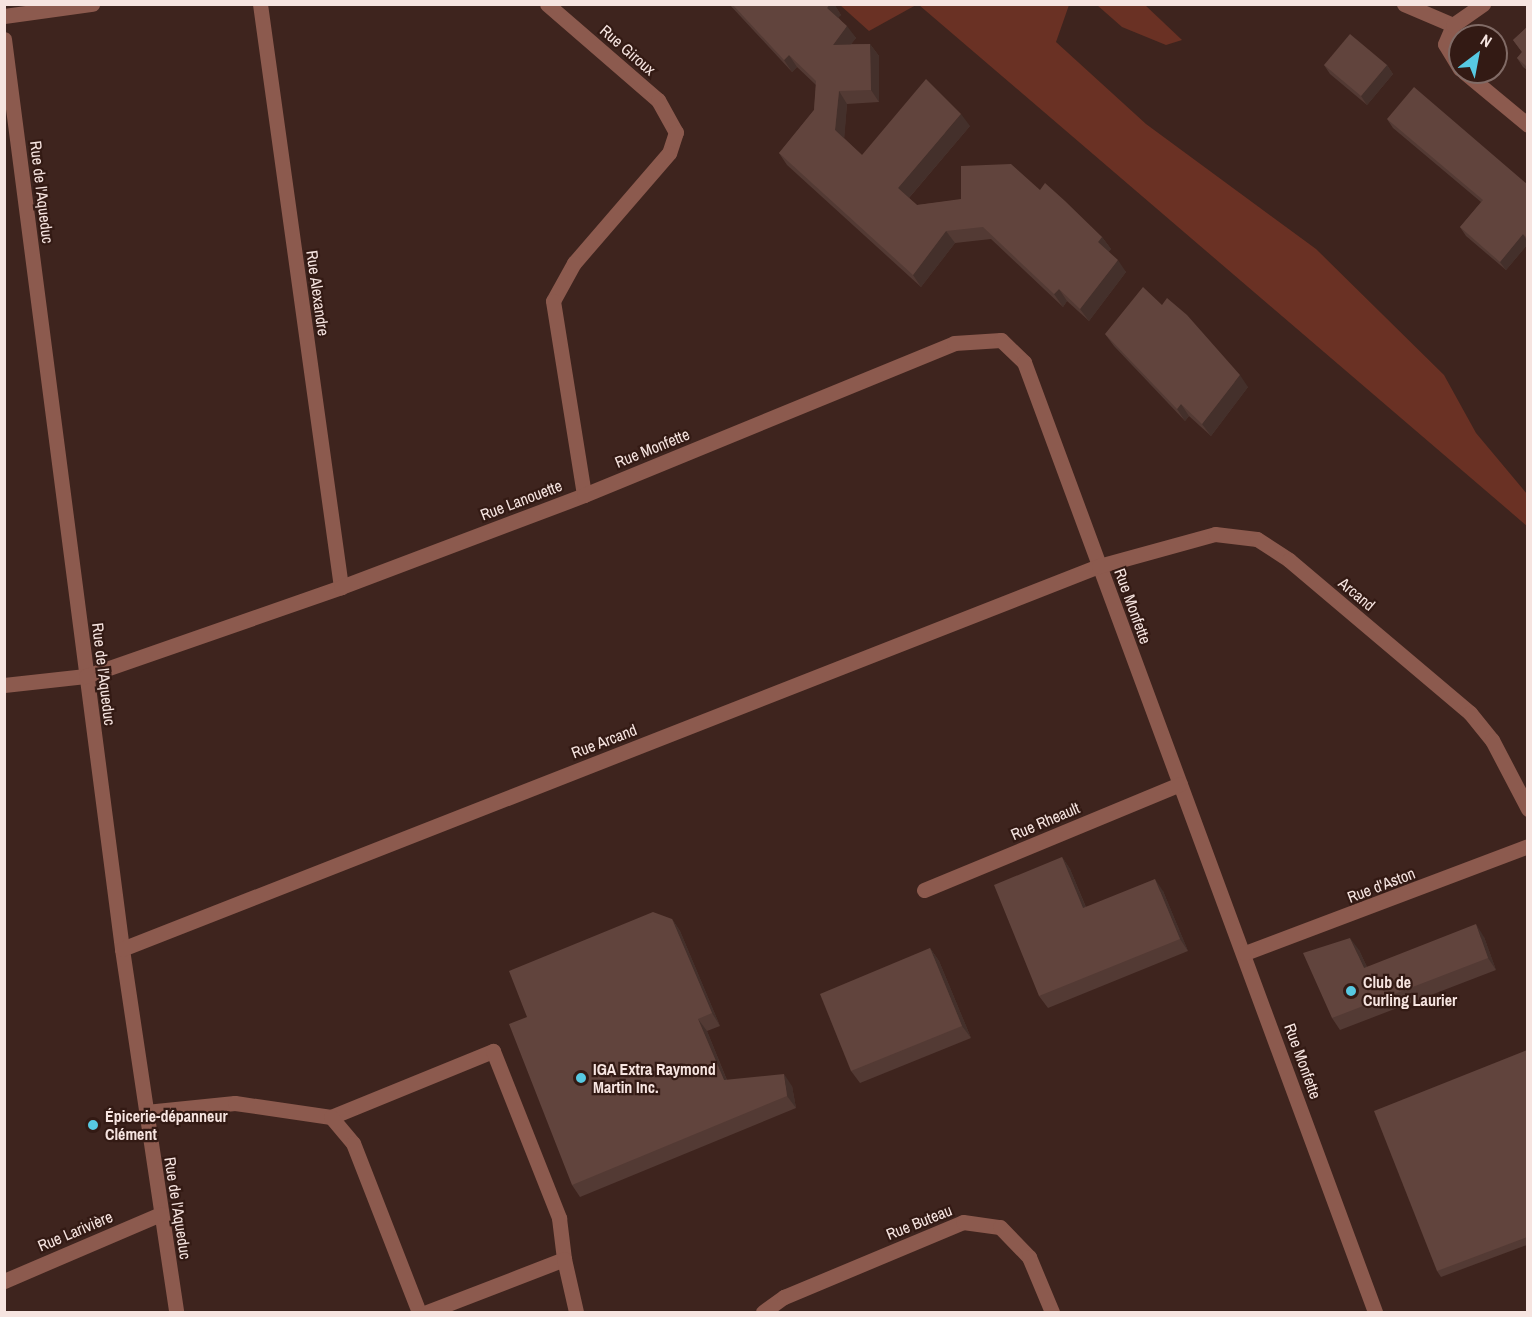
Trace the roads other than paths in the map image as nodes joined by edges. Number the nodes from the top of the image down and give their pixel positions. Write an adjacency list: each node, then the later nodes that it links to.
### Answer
1 (92, 4): 6 (street)
2 (260, 4): 15 (street, Rue Alexandre)
3 (547, 4): 11 (street, Rue Giroux)
4 (1404, 4): 7 (street)
5 (1483, 4): 8 (street)
6 (4, 16)
7 (1449, 24)
8 (1456, 24)
9 (4, 39): 16 (street, Rue de l'Aqueduc)
10 (1479, 84): 12 (street)
11 (658, 100): 13 (street, Rue Lanouette)
12 (1527, 124)
13 (584, 495): 14 (street, Rue Monfette); 15 (street, Rue Lanouette)
14 (1099, 566): 18 (street, Rue Monfette); 19 (street, Arcand); 22 (street, Rue Arcand)
15 (341, 587): 16 (street, Rue Lanouette)
16 (86, 676): 17 (street, Rue Lanouette); 22 (street, Rue de l'Aqueduc)
17 (4, 686)
18 (1180, 784): 21 (street, Rue Rheault); 23 (street, Rue Monfette)
19 (1527, 809)
20 (1527, 846): 23 (street, Rue d'Aston)
21 (924, 890)
22 (122, 949): 24 (street, Rue de l'Aqueduc)
23 (1245, 954): 35 (street, Rue Monfette)
24 (146, 1112): 25 (street); 26 (street, Rue de l'Aqueduc)
25 (331, 1117): 27 (street); 30 (street)
26 (160, 1214): 28 (street, Rue Larivière); 29 (street, Rue de l'Aqueduc)
27 (564, 1259): 31 (street); 32 (street)
28 (4, 1281)
29 (176, 1312)
30 (419, 1312)
31 (427, 1312)
32 (576, 1312)
33 (763, 1312): 34 (street, Rue Buteau)
34 (1052, 1312)
35 (1374, 1312)

